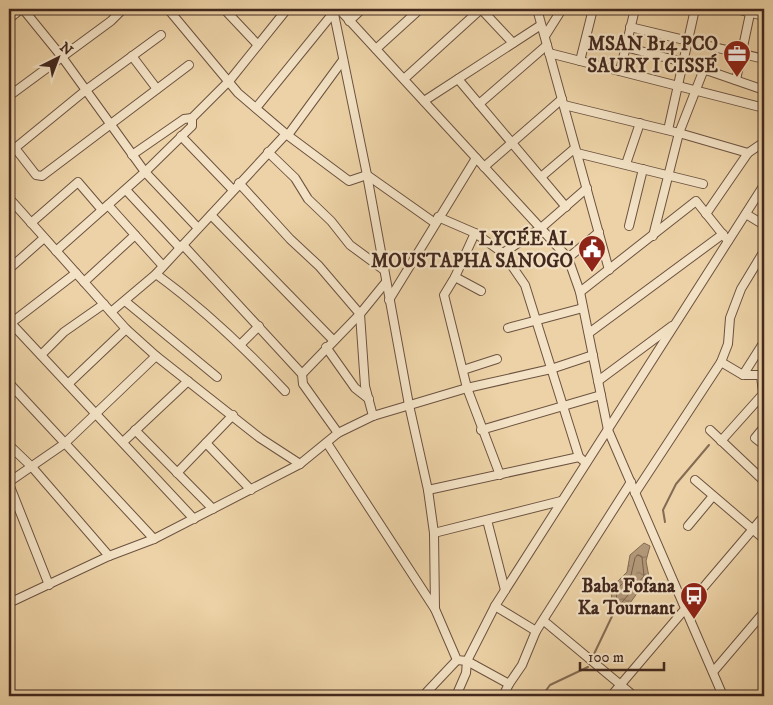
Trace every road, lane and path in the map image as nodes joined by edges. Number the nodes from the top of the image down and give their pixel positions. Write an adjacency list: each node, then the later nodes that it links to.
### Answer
1 (22, 9): 17 (street); 32 (street)
2 (124, 9): 32 (street)
3 (168, 9): 42 (street)
4 (224, 9): 26 (street)
5 (362, 9): 19 (street)
6 (420, 9): 28 (street)
7 (481, 9): 25 (street); 40 (street)
8 (537, 9): 20 (street)
9 (562, 9): 23 (street)
10 (593, 9): 35 (street)
11 (635, 9): 21 (street)
12 (695, 9): 24 (street)
13 (736, 9): 16 (street)
14 (285, 10): 26 (street)
15 (335, 10): 19 (street); 34 (street); 53 (street)
16 (751, 10): 18 (street); 30 (street)
17 (11, 14)
18 (764, 16)
19 (349, 20): 28 (street)
20 (541, 25): 23 (street); 25 (street)
21 (630, 28): 24 (street); 27 (street)
22 (161, 35): 31 (street)
23 (544, 36): 29 (street)
24 (688, 41): 30 (street); 36 (street)
25 (513, 43): 41 (street)
26 (258, 45): 42 (street)
27 (626, 47): 36 (street); 39 (street)
28 (376, 49): 40 (street)
29 (548, 49): 35 (street); 51 (street); 52 (street)
30 (742, 53): 33 (street); 43 (street)
31 (132, 56): 45 (street); 46 (street)
32 (62, 57): 46 (street); 49 (street)
33 (764, 59)
34 (343, 60): 60 (street); 74 (street)
35 (580, 61): 39 (street)
36 (683, 62): 38 (street); 44 (street)
37 (189, 65): 45 (street)
38 (704, 69): 43 (street); 47 (street)
39 (620, 71): 44 (street)
40 (404, 79): 50 (street)
41 (458, 79): 50 (street); 52 (street)
42 (230, 80): 53 (street); 55 (street)
43 (736, 80): 48 (street)
44 (678, 86): 47 (street); 58 (street)
45 (157, 89): 57 (street)
46 (86, 90): 57 (street); 65 (street)
47 (696, 90): 54 (street); 59 (street)
48 (764, 90)
49 (9, 96)
50 (424, 101): 69 (street)
51 (563, 102): 56 (street); 63 (street); 64 (street)
52 (479, 104): 63 (street)
53 (256, 108): 60 (street)
54 (764, 108)
55 (192, 118): 61 (street); 68 (street)
56 (640, 123): 58 (street); 70 (street)
57 (110, 124): 65 (street); 68 (street)
58 (668, 130): 59 (street)
59 (680, 133): 67 (street); 75 (street)
60 (287, 134): 66 (street); 74 (street)
61 (181, 136): 73 (street); 82 (street)
62 (764, 142): 67 (street)
63 (512, 143): 71 (street); 76 (street)
64 (576, 150): 70 (street); 76 (street); 80 (street)
65 (12, 151)
66 (268, 152): 77 (street); 109 (street)
67 (748, 153): 86 (street)
68 (132, 155): 73 (street)
69 (476, 158): 71 (street); 89 (street)
70 (626, 164): 72 (street)
71 (484, 167): 94 (street)
72 (644, 169): 75 (street); 92 (street)
73 (145, 172): 81 (street); 93 (street)
74 (367, 175): 89 (street); 109 (street)
75 (667, 175): 78 (street); 99 (street)
76 (541, 177): 84 (street)
77 (240, 183): 82 (street); 123 (street)
78 (703, 184)
79 (764, 185): 87 (street)
80 (587, 188): 84 (street); 95 (street)
81 (126, 190): 85 (street); 102 (street)
82 (233, 190): 88 (street)
83 (10, 203): 90 (street)
84 (566, 207): 94 (street)
85 (105, 208): 90 (street); 98 (street); 103 (street)
86 (706, 214): 97 (street); 99 (street)
87 (746, 214): 91 (street); 101 (street)
88 (211, 215): 93 (street); 131 (street)
89 (437, 220): 96 (street); 119 (street)
90 (31, 222): 100 (street)
91 (764, 225)
92 (628, 226)
93 (198, 228): 102 (street)
94 (541, 228): 105 (street); 106 (street)
95 (599, 232): 106 (street); 110 (street)
96 (475, 233): 105 (street); 113 (street)
97 (722, 234): 101 (street); 130 (street)
98 (135, 235): 107 (street); 114 (street)
99 (652, 236): 110 (street)
100 (44, 238): 103 (street); 108 (street)
101 (728, 241): 126 (street)
102 (181, 247): 107 (street); 127 (street)
103 (56, 251): 111 (street)
104 (764, 251): 139 (street)
105 (503, 253): 124 (street)
106 (568, 258): 117 (street)
107 (163, 266): 112 (street)
108 (9, 269)
109 (384, 270): 115 (street)
110 (609, 270): 117 (street)
111 (76, 272): 114 (street); 125 (street)
112 (156, 274): 118 (street); 133 (street)
113 (455, 277): 116 (street); 141 (street)
114 (84, 282): 120 (street)
115 (386, 282): 119 (street); 123 (street)
116 (481, 291)
117 (580, 292): 121 (street)
118 (125, 300): 122 (street); 145 (street)
119 (389, 300): 154 (street)
120 (104, 304): 122 (street); 135 (street)
121 (583, 308): 124 (street); 130 (street)
122 (111, 312): 129 (street)
123 (360, 314): 131 (street); 153 (street)
124 (536, 321): 128 (street); 140 (street)
125 (10, 322): 135 (street)
126 (676, 323): 147 (street); 162 (street)
127 (259, 326): 133 (street); 142 (street)
128 (508, 328)
129 (126, 329): 137 (street); 149 (street)
130 (589, 333): 136 (street)
131 (333, 340): 134 (street)
132 (764, 342): 143 (street)
133 (241, 344): 151 (street)
134 (326, 346): 142 (street); 153 (street)
135 (41, 355): 149 (street)
136 (593, 355): 140 (street); 147 (street)
137 (156, 356): 146 (street); 156 (street)
138 (497, 359): 141 (street)
139 (721, 362): 143 (street); 184 (street)
140 (551, 369): 150 (street); 155 (street)
141 (463, 370): 150 (street)
142 (302, 374): 164 (street)
143 (743, 375): 144 (street)
144 (763, 375): 165 (street)
145 (217, 377)
146 (188, 381): 157 (street); 160 (street)
147 (598, 381): 152 (street)
148 (9, 383): 169 (street)
149 (68, 384): 156 (street)
150 (467, 388): 154 (street); 161 (street)
151 (285, 392)
152 (601, 395): 155 (street); 162 (street)
153 (368, 399): 158 (street)
154 (409, 405): 158 (street); 183 (street)
155 (563, 406): 161 (street); 172 (street)
156 (96, 414): 166 (street); 169 (street)
157 (232, 416): 167 (street); 174 (street)
158 (373, 416): 164 (street)
159 (764, 427): 171 (street)
160 (135, 430): 166 (street); 176 (street)
161 (481, 430): 177 (street)
162 (608, 430): 173 (street); 180 (street)
163 (710, 430): 165 (street)
164 (338, 433): 168 (street)
165 (721, 441): 179 (street)
166 (123, 442): 189 (street)
167 (206, 443): 176 (street); 182 (street)
168 (327, 443): 174 (street); 201 (street)
169 (64, 444): 175 (street); 194 (street)
170 (9, 445): 175 (street)
171 (764, 446)
172 (579, 457): 173 (street); 177 (street)
173 (586, 463): 186 (street)
174 (300, 464): 182 (street)
175 (32, 467): 181 (street); 196 (street)
176 (177, 473): 187 (street)
177 (500, 475): 183 (street)
178 (695, 480): 185 (street)
179 (764, 481)
180 (631, 482): 184 (street); 204 (street)
181 (9, 483): 197 (street)
182 (251, 490): 187 (street)
183 (428, 490): 193 (street)
184 (635, 493): 202 (street)
185 (713, 496): 191 (street); 192 (street)
186 (562, 501): 190 (street); 198 (street)
187 (212, 510): 189 (street)
188 (764, 516): 192 (street)
189 (194, 519): 194 (street)
190 (488, 520): 193 (street); 198 (street)
191 (688, 526)
192 (753, 529): 195 (street); 202 (street)
193 (434, 533): 201 (street)
194 (154, 539): 196 (street)
195 (764, 539)
196 (109, 556): 197 (street)
197 (49, 585): 199 (street)
198 (505, 590): 200 (street)
199 (9, 601)
200 (495, 606): 205 (street); 207 (street)
201 (435, 609): 206 (street)
202 (685, 609): 208 (street); 210 (street)
203 (764, 612): 208 (street)
204 (544, 621): 205 (street); 210 (street)
205 (536, 631): 209 (street)
206 (457, 660): 207 (street); 211 (street)
207 (467, 661): 209 (street); 212 (street)
208 (713, 672): 216 (street)
209 (509, 684): 213 (street)
210 (620, 685): 214 (street); 215 (street)
211 (423, 696)
212 (456, 696)
213 (503, 696)
214 (611, 696)
215 (634, 696)
216 (723, 696)

